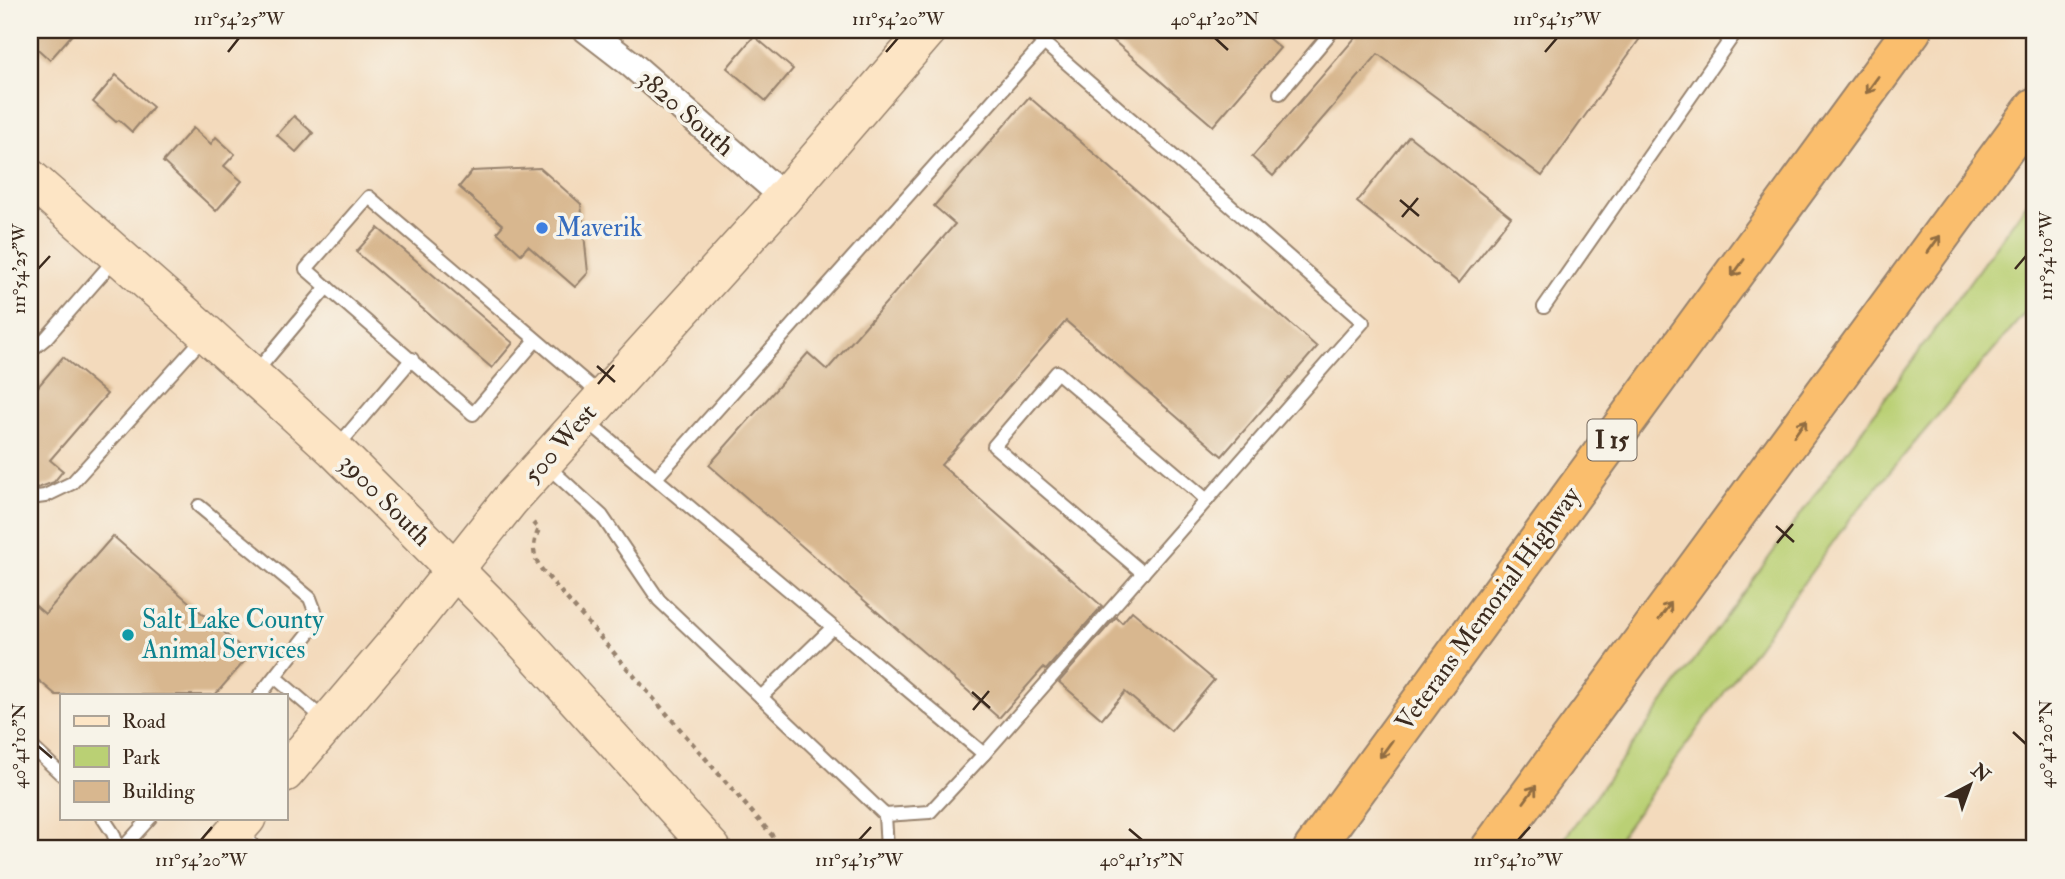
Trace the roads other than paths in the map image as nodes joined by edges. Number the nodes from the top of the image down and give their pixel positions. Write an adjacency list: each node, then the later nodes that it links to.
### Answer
1 (587, 30): 11 (street, 3820 South)
2 (928, 30): 11 (main road, 500 West)
3 (1029, 30): 7 (lane)
4 (1334, 30): 8 (lane)
5 (1737, 30): 14 (lane)
6 (1912, 30): 44 (highway, Veterans Memorial Highway / I 15, one-way to 44)
7 (1044, 43): 23 (lane); 25 (lane)
8 (1280, 93)
9 (2035, 107): 45 (highway, one-way to 9)
10 (30, 178): 12 (main road, 3900 South)
11 (784, 197): 20 (main road, 500 West)
12 (119, 256): 15 (main road, 3900 South); 17 (lane)
13 (327, 287): 16 (lane); 18 (lane); 19 (lane)
14 (1544, 307)
15 (207, 334): 19 (main road, 3900 South); 24 (lane)
16 (536, 340): 18 (lane); 20 (lane)
17 (30, 351)
18 (412, 359): 21 (lane)
19 (253, 375): 21 (main road, 3900 South)
20 (593, 407): 22 (main road, 500 West); 23 (lane)
21 (335, 450): 27 (main road, 3900 South)
22 (544, 463): 27 (main road, 500 West); 32 (lane)
23 (656, 478): 29 (lane)
24 (30, 498)
25 (1207, 500): 28 (lane); 28 (lane)
26 (199, 506): 30 (lane)
27 (455, 569): 33 (main road, 500 West); 42 (main road, 3900 South)
28 (1143, 573): 35 (lane)
29 (832, 627): 32 (lane); 35 (lane)
30 (276, 678): 31 (lane); 33 (lane)
31 (261, 694)
32 (761, 697): 38 (lane)
33 (328, 723): 36 (main road, 500 West)
34 (30, 745): 37 (lane)
35 (984, 754): 38 (lane)
36 (287, 772)
37 (60, 773)
38 (885, 815): 43 (lane)
39 (104, 820): 41 (lane)
40 (148, 820): 41 (lane)
41 (120, 849)
42 (712, 849)
43 (887, 849)
44 (1312, 849)
45 (1490, 849)

